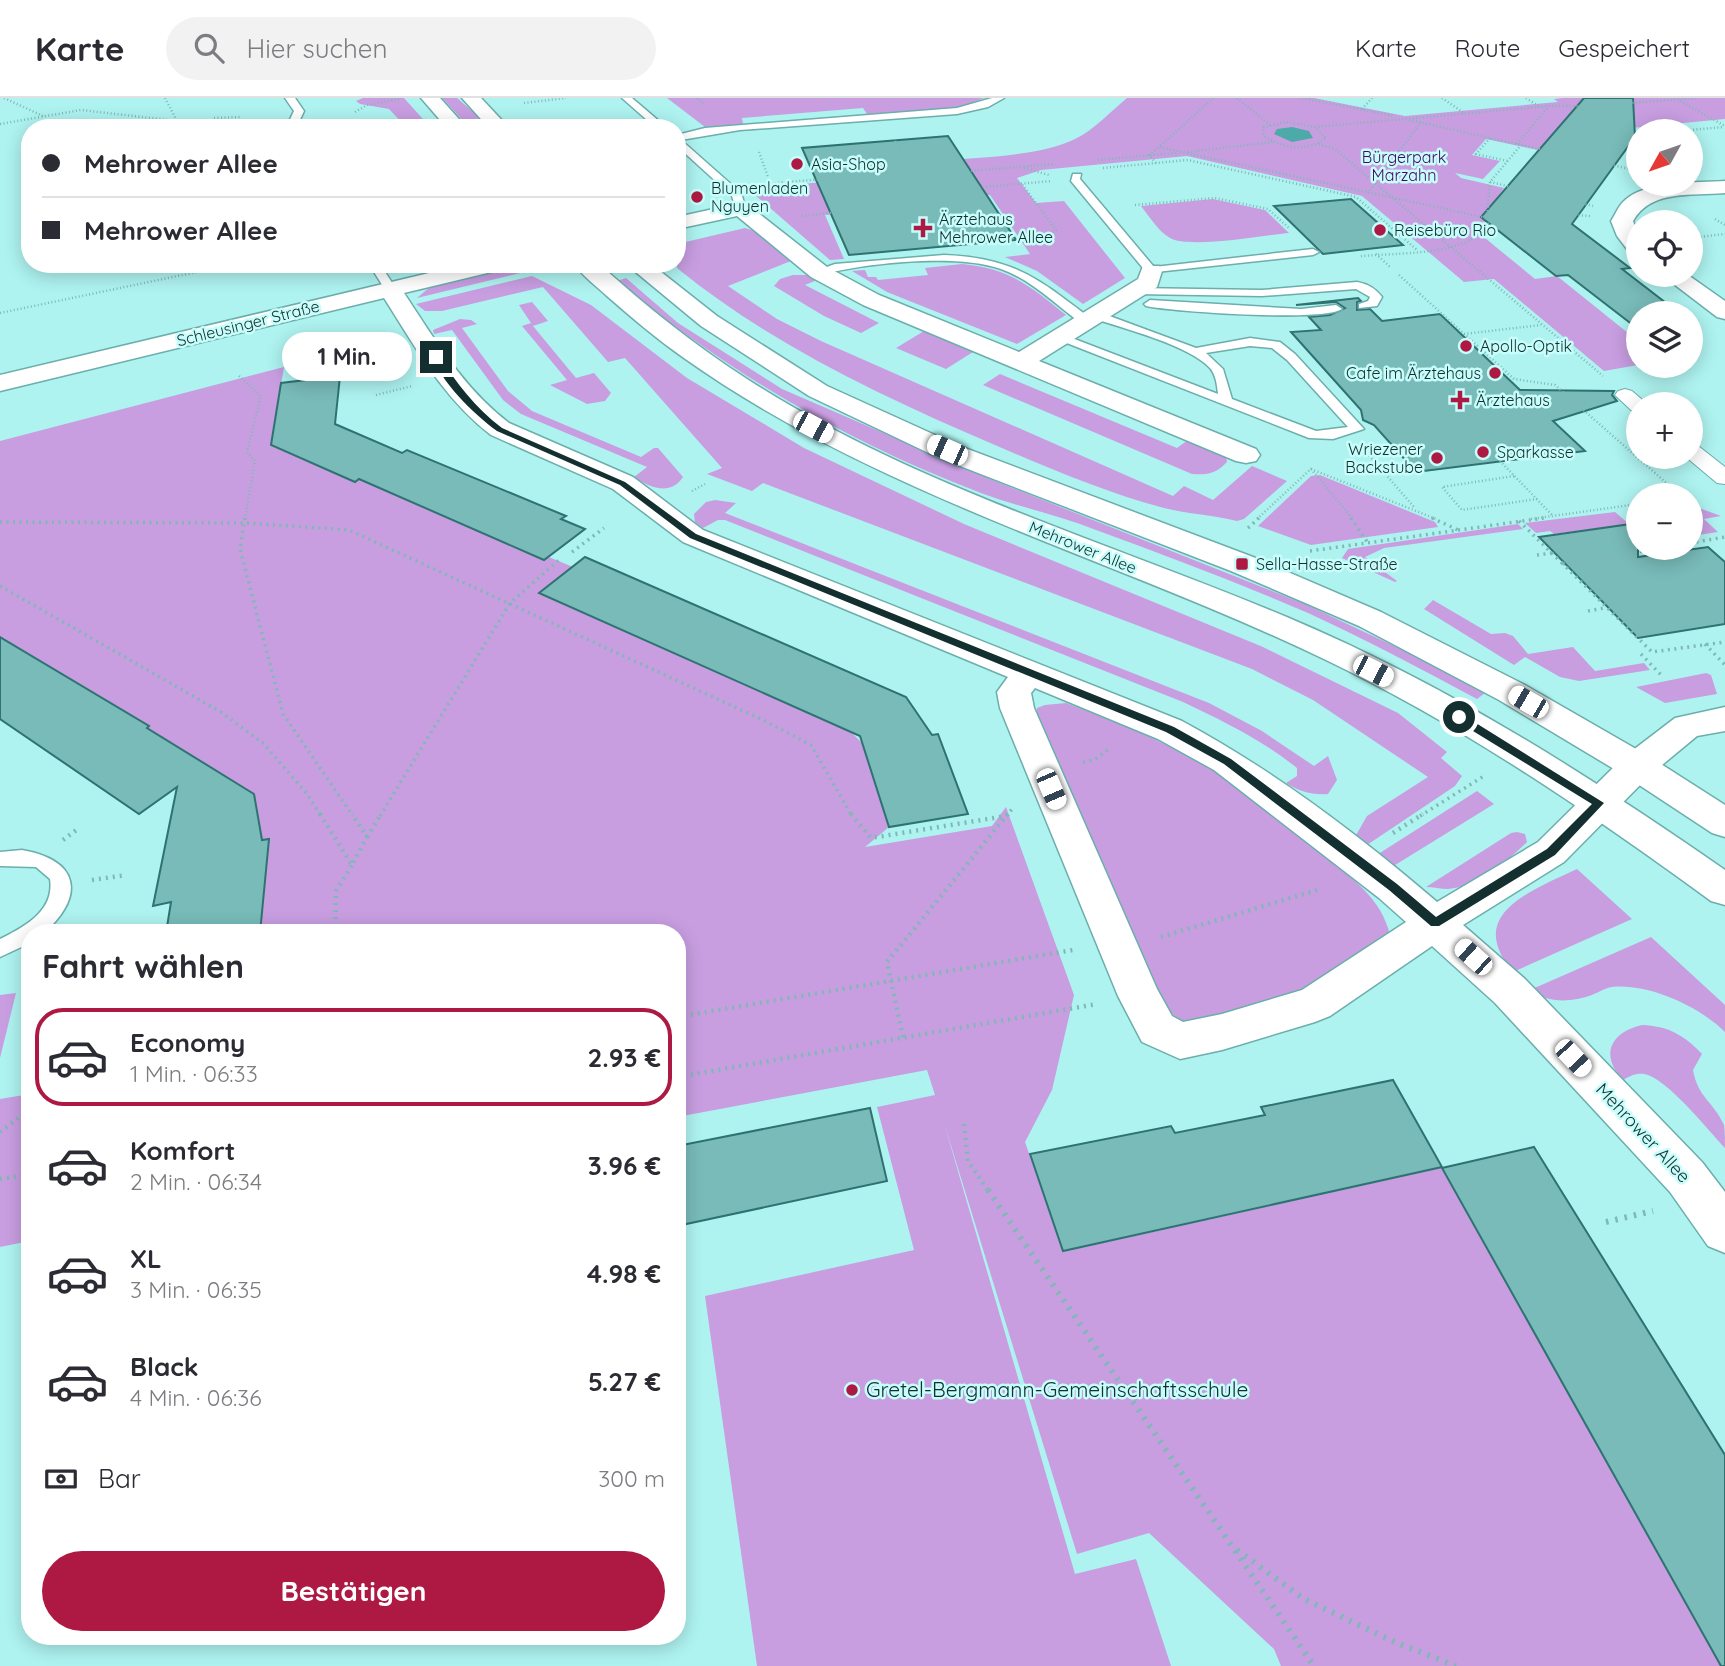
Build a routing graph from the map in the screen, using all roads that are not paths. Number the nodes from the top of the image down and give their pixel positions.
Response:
1 (289, 98) edge
2 (430, 98) edge
3 (471, 98) edge
4 (627, 98) edge
5 (999, 98) edge
6 (295, 119) edge
7 (450, 119) edge
8 (491, 119) edge
9 (652, 119) edge
10 (686, 137) edge
11 (686, 149) edge
12 (1077, 176) road end
13 (1725, 187) edge
14 (745, 209) junction
15 (1629, 210) edge
16 (1626, 215) edge
17 (686, 221) edge
18 (1626, 234) edge
19 (1313, 252) road end
20 (1151, 271) junction
21 (819, 272) junction
22 (410, 273) edge
23 (595, 273) edge
24 (648, 273) edge
25 (382, 276) edge
26 (1690, 287) edge
27 (1126, 297) junction
28 (1363, 306) dead end
29 (1336, 309) dead end
30 (1725, 312) edge
31 (1091, 318) junction
32 (1060, 338) junction
33 (1193, 352) junction
34 (1020, 362) junction
35 (0, 383) edge
36 (1226, 402) junction
37 (1245, 455) dead end
38 (1703, 460) edge
39 (1725, 478) edge
40 (1028, 673) junction
41 (1725, 719) edge
42 (1637, 766) junction
43 (1599, 803) junction
44 (1725, 823) edge
45 (0, 859) edge
46 (1725, 890) edge
47 (1435, 923) junction
48 (40, 924) edge
49 (21, 938) edge
50 (0, 949) edge
51 (1725, 1230) edge

1 - 6 lane
2 - 7 street
3 - 8 street
4 - 9 lane
5 - 10 lane
11 - 14 lane
12 - 20 lane
13 - 15 street
14 - 17 street
14 - 21 street
16 - 18 street
19 - 20 lane
20 - 27 street
21 - 31 lane
21 - 34 street
22 - 25 street, Schleusinger Straße
23 - 43 street, Mehrower Allee
24 - 42 street
25 - 35 street, Schleusinger Straße
25 - 40 street, Mehrower Allee
26 - 30 street
27 - 28 lane
27 - 29 lane
27 - 31 street
31 - 32 street
31 - 33 lane
32 - 34 street
32 - 36 lane
33 - 36 lane
33 - 36 lane
34 - 37 street
38 - 39 street
40 - 47 street, Mehrower Allee
40 - 47 street
41 - 42 street
42 - 43 street
42 - 44 street
43 - 46 street, Mehrower Allee
43 - 47 street
45 - 48 lane
47 - 51 street, Mehrower Allee
49 - 50 lane

